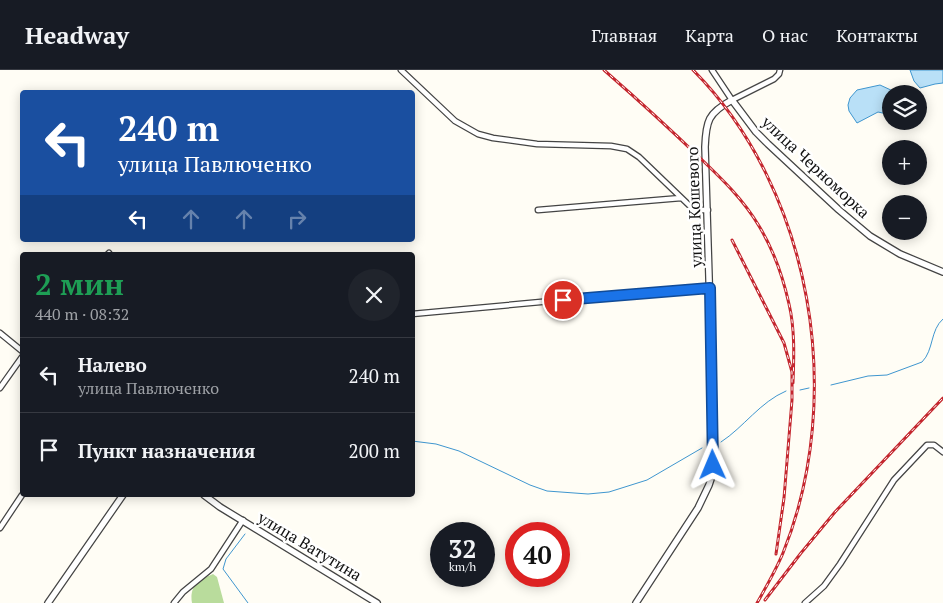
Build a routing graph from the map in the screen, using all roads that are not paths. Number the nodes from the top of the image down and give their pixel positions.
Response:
1 (400, 70) edge
2 (712, 70) edge
3 (780, 70) edge
4 (732, 100) junction
5 (681, 198) junction
6 (538, 210) dead end
7 (708, 210) junction
8 (943, 272) edge
9 (710, 288) junction
10 (415, 314) edge
11 (0, 333) edge
12 (20, 349) edge
13 (20, 361) edge
14 (0, 388) edge
15 (943, 452) edge
16 (20, 497) edge
17 (122, 497) edge
18 (207, 497) edge
19 (243, 520) junction
20 (0, 528) edge
21 (48, 603) edge
22 (174, 603) edge
23 (377, 603) edge
24 (636, 603) edge
25 (805, 603) edge

1 - 5 street
2 - 4 street, улица Черноморка
3 - 4 street
4 - 7 street, улица Кошевого
4 - 8 street, улица Черноморка
5 - 6 street
5 - 7 street
7 - 9 street, улица Кошевого
9 - 10 street
9 - 24 street, улица Кошевого
11 - 12 street
13 - 14 street
15 - 25 street
16 - 20 street
17 - 21 street
18 - 19 street, улица Ватутина
19 - 22 street
19 - 23 street, улица Ватутина

